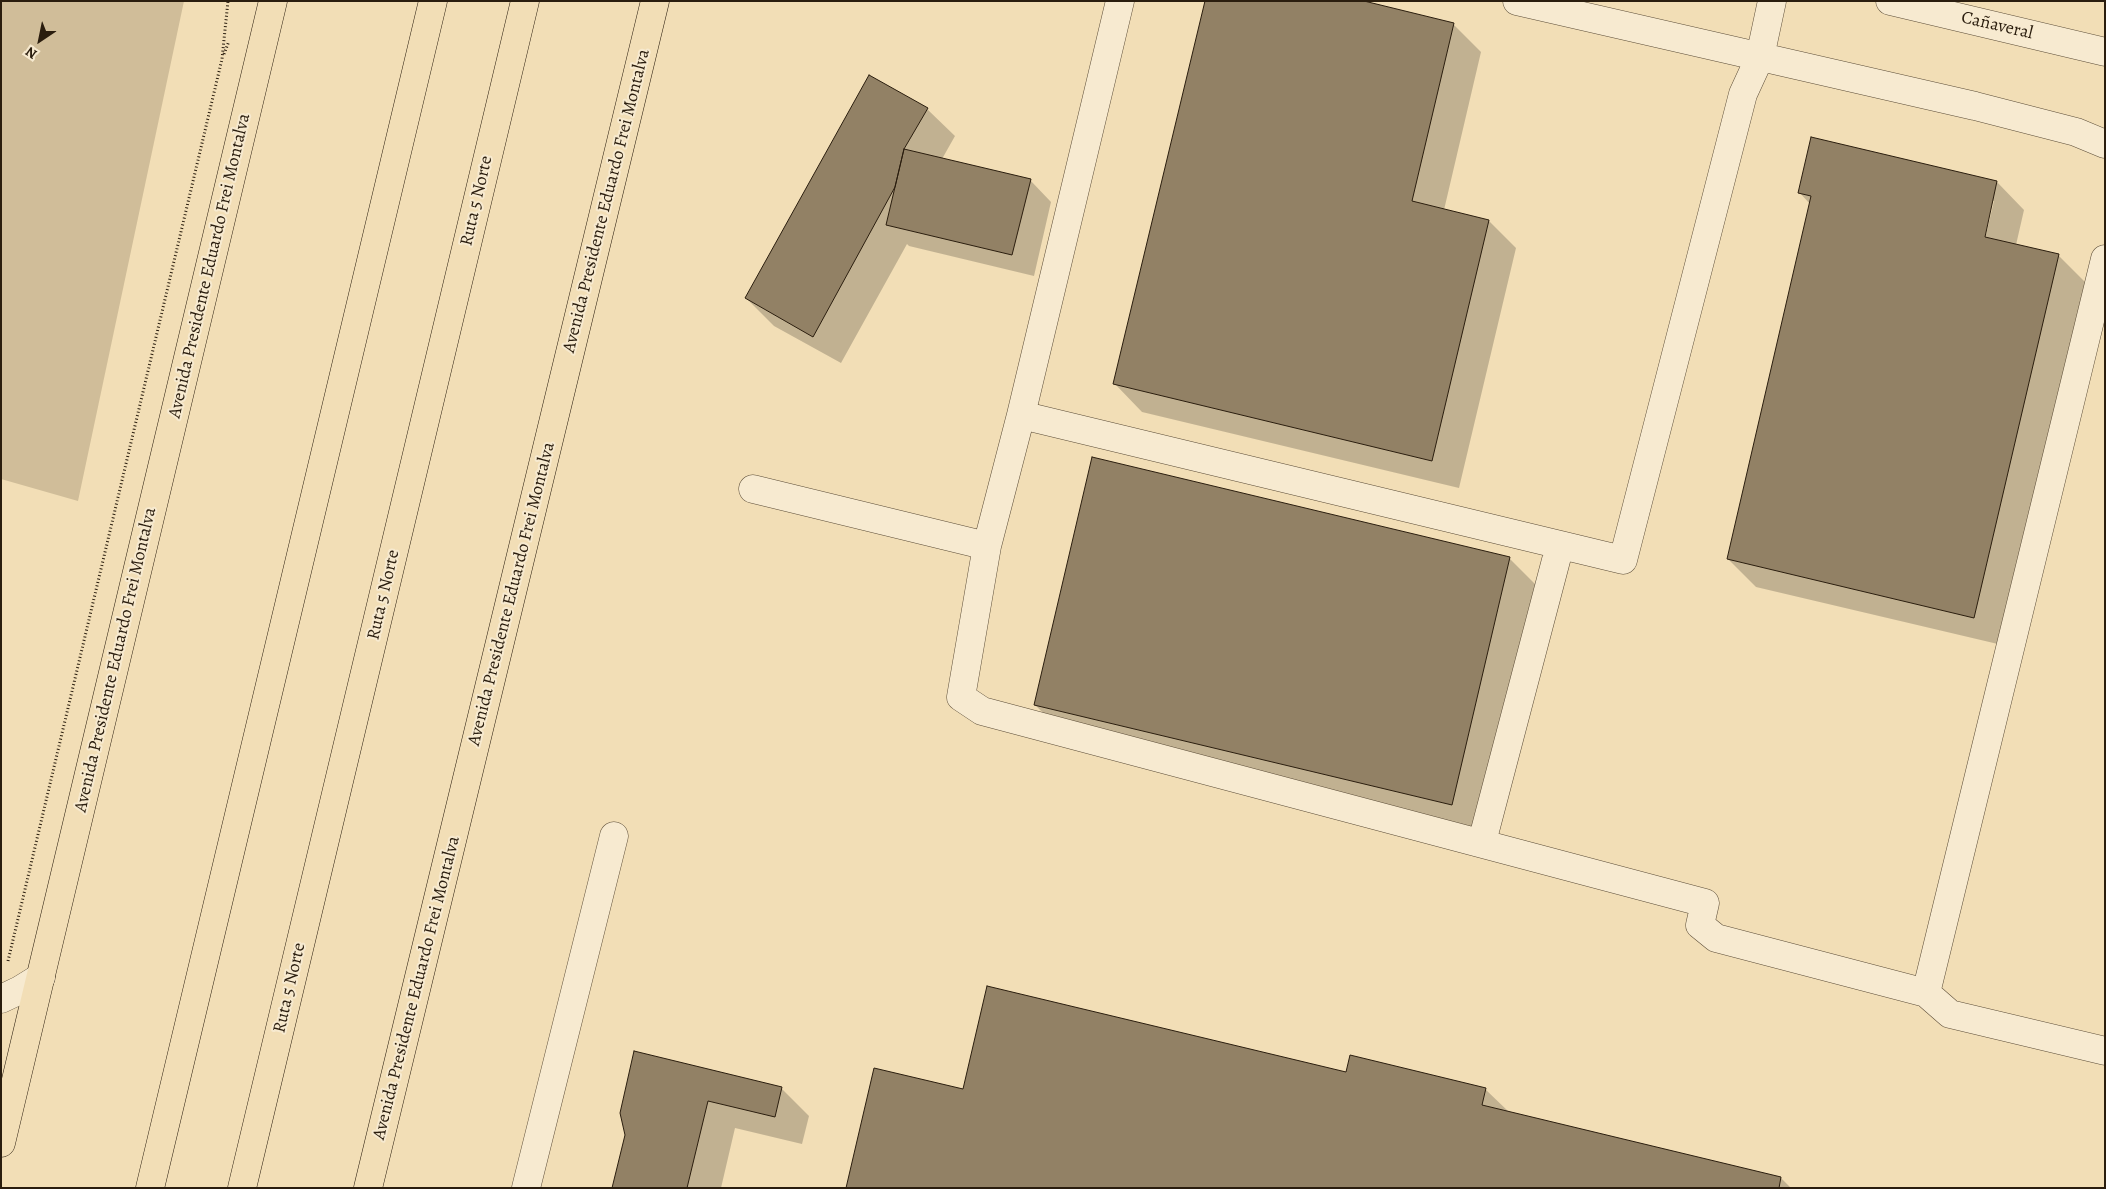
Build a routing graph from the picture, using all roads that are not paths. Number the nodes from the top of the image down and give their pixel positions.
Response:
1 (273, 1) edge
2 (433, 1) edge
3 (525, 1) edge
4 (655, 1) edge
5 (1120, 1) edge
6 (1517, 1) edge
7 (1772, 1) edge
8 (1890, 1) edge
9 (2105, 52) edge
10 (1760, 57) junction
11 (2105, 144) edge
12 (2105, 259) edge
13 (1021, 415) junction
14 (753, 489) dead end
15 (1560, 545) junction
16 (987, 546) junction
17 (614, 836) dead end
18 (1482, 842) junction
19 (41, 977) junction
20 (1926, 993) junction
21 (1, 999) edge
22 (2105, 1051) edge
23 (1, 1143) edge
24 (150, 1188) edge
25 (242, 1188) edge
26 (368, 1188) edge
27 (526, 1188) edge

1 - 19 main road, Avenida Presidente Eduardo Frei Montalva
2 - 24 main road
3 - 25 main road, Ruta 5 Norte
4 - 26 main road, Avenida Presidente Eduardo Frei Montalva
5 - 13 street
6 - 10 street
7 - 10 street
8 - 9 street, Cañaveral
10 - 11 street
10 - 15 street
12 - 20 street
13 - 15 street
13 - 16 street
14 - 16 street
15 - 18 street
16 - 18 street
17 - 27 street
18 - 20 street
19 - 21 street
19 - 23 main road, Avenida Presidente Eduardo Frei Montalva
20 - 22 street

